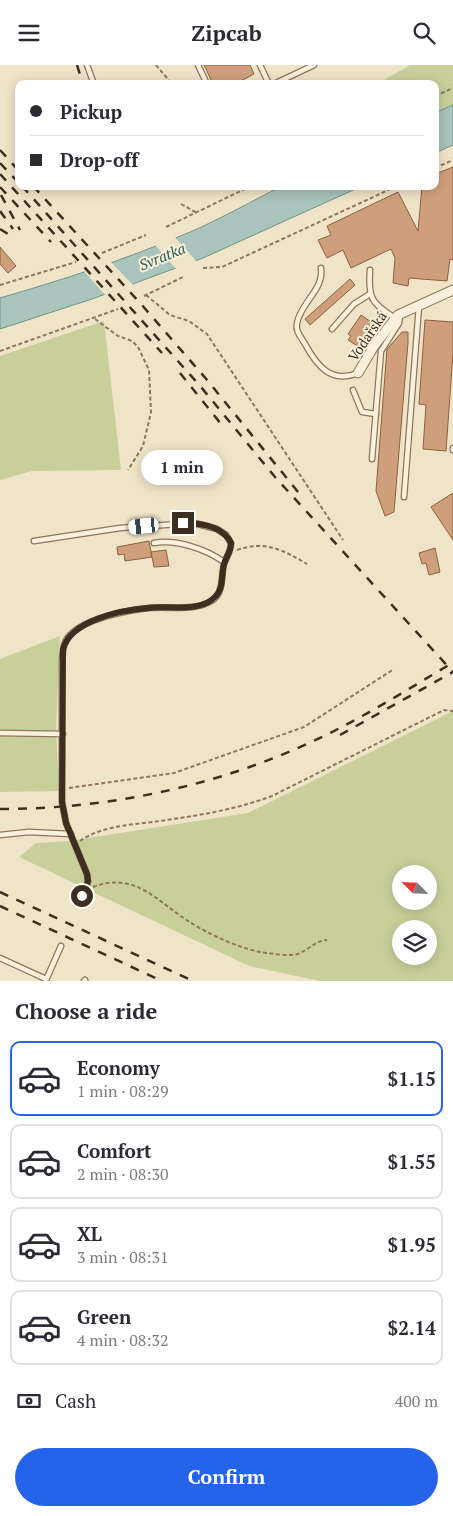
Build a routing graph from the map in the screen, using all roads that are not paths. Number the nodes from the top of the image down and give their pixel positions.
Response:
1 (87, 65) edge
2 (198, 65) edge
3 (260, 65) edge
4 (314, 65) edge
5 (93, 80) edge
6 (205, 80) edge
7 (267, 80) edge
8 (282, 80) edge
9 (321, 268) dead end
10 (370, 270) dead end
11 (453, 290) edge
12 (370, 294) junction
13 (419, 304) junction
14 (398, 316) junction
15 (332, 329) dead end
16 (358, 373) joint
17 (353, 390) dead end
18 (376, 413) junction
19 (372, 459) dead end
20 (404, 497) dead end
21 (34, 541) dead end
22 (154, 543) dead end
23 (224, 562) junction
24 (0, 733) edge
25 (63, 734) junction
26 (71, 834) junction
27 (0, 835) edge
28 (82, 896) dead end
29 (62, 946) dead end
30 (0, 957) edge
31 (46, 980) edge

1 - 5 lane
2 - 6 lane
3 - 7 lane
4 - 8 lane
9 - 16 lane
10 - 12 lane
11 - 13 street, Vodařská
12 - 14 lane
12 - 15 lane
13 - 14 street, Vodařská
13 - 20 lane
14 - 16 street, Vodařská
14 - 18 lane
17 - 18 lane
18 - 19 lane
21 - 23 lane
22 - 23 lane
23 - 25 lane
24 - 25 lane
25 - 26 lane
26 - 27 lane
26 - 28 lane
29 - 31 lane
30 - 31 lane

